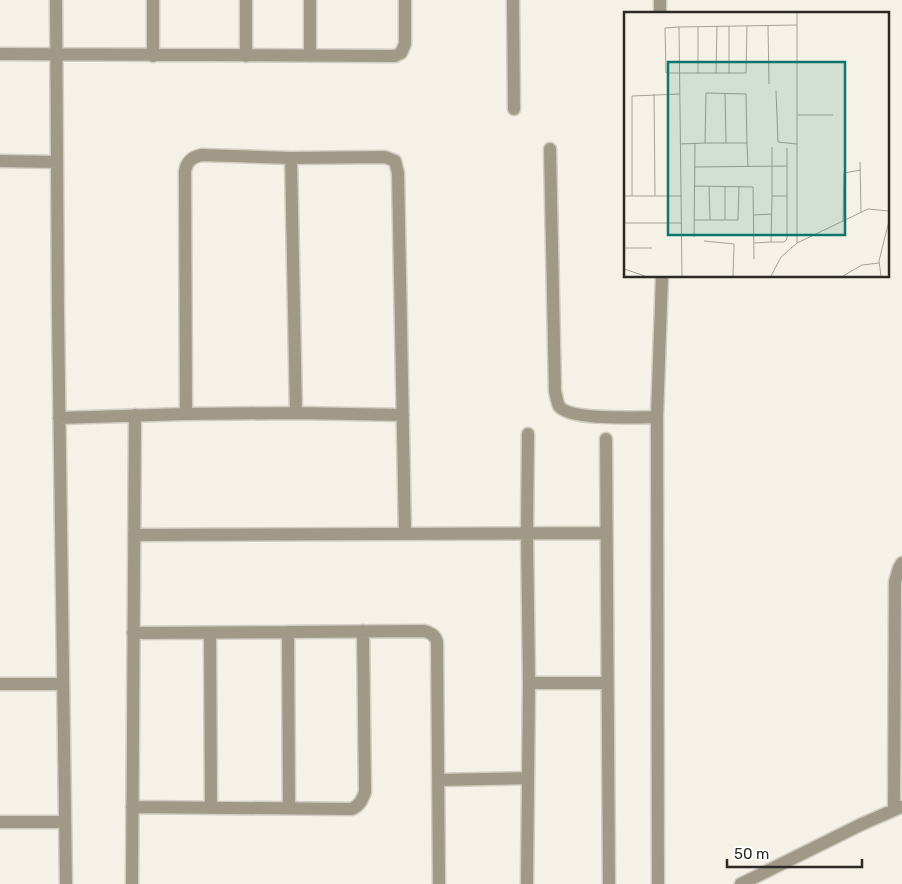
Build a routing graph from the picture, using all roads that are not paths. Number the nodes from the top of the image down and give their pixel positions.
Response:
1 (56, 0) edge
2 (153, 0) edge
3 (246, 0) edge
4 (310, 0) edge
5 (405, 0) edge
6 (513, 0) edge
7 (0, 54) edge
8 (56, 56) junction
9 (154, 56) junction
10 (246, 56) junction
11 (310, 56) junction
12 (514, 109) dead end
13 (550, 149) dead end
14 (291, 158) junction
15 (0, 161) edge
16 (57, 162) junction
17 (662, 278) edge
18 (296, 413) junction
19 (186, 414) junction
20 (403, 415) junction
21 (135, 416) junction
22 (657, 417) junction
23 (59, 418) junction
24 (528, 434) dead end
25 (606, 440) dead end
26 (527, 533) junction
27 (606, 533) junction
28 (405, 534) junction
29 (134, 535) junction
30 (902, 563) edge
31 (363, 631) junction
32 (288, 632) junction
33 (133, 633) junction
34 (210, 633) junction
35 (529, 683) junction
36 (607, 683) junction
37 (0, 684) edge
38 (63, 684) junction
39 (528, 778) junction
40 (438, 780) junction
41 (132, 807) junction
42 (211, 807) junction
43 (289, 808) junction
44 (898, 808) edge
45 (0, 822) edge
46 (65, 822) junction
47 (66, 884) edge
48 (132, 884) edge
49 (439, 884) edge
50 (527, 884) edge
51 (609, 884) edge
52 (658, 884) edge
53 (741, 884) edge

1 - 8 street
2 - 9 street
3 - 10 street
4 - 11 street
5 - 11 street
6 - 12 street
7 - 8 street
8 - 9 street
8 - 16 street
9 - 10 street
10 - 11 street
13 - 22 street
14 - 18 street
14 - 19 street
14 - 20 street
15 - 16 street
16 - 23 street
17 - 22 street
18 - 19 street
18 - 20 street
19 - 21 street
20 - 28 street
21 - 23 street
21 - 29 street
22 - 52 street
23 - 38 street
24 - 26 street
25 - 27 street
26 - 27 street
26 - 28 street
26 - 35 street
27 - 36 street
28 - 29 street
29 - 33 street
30 - 44 street
31 - 32 street
31 - 40 street
31 - 43 street
32 - 34 street
32 - 43 street
33 - 34 street
33 - 41 street
34 - 42 street
35 - 36 street
35 - 39 street
36 - 51 street
37 - 38 street
38 - 46 street
39 - 40 street
39 - 50 street
40 - 49 street
41 - 42 street
41 - 48 street
42 - 43 street
44 - 53 street
45 - 46 street
46 - 47 street

